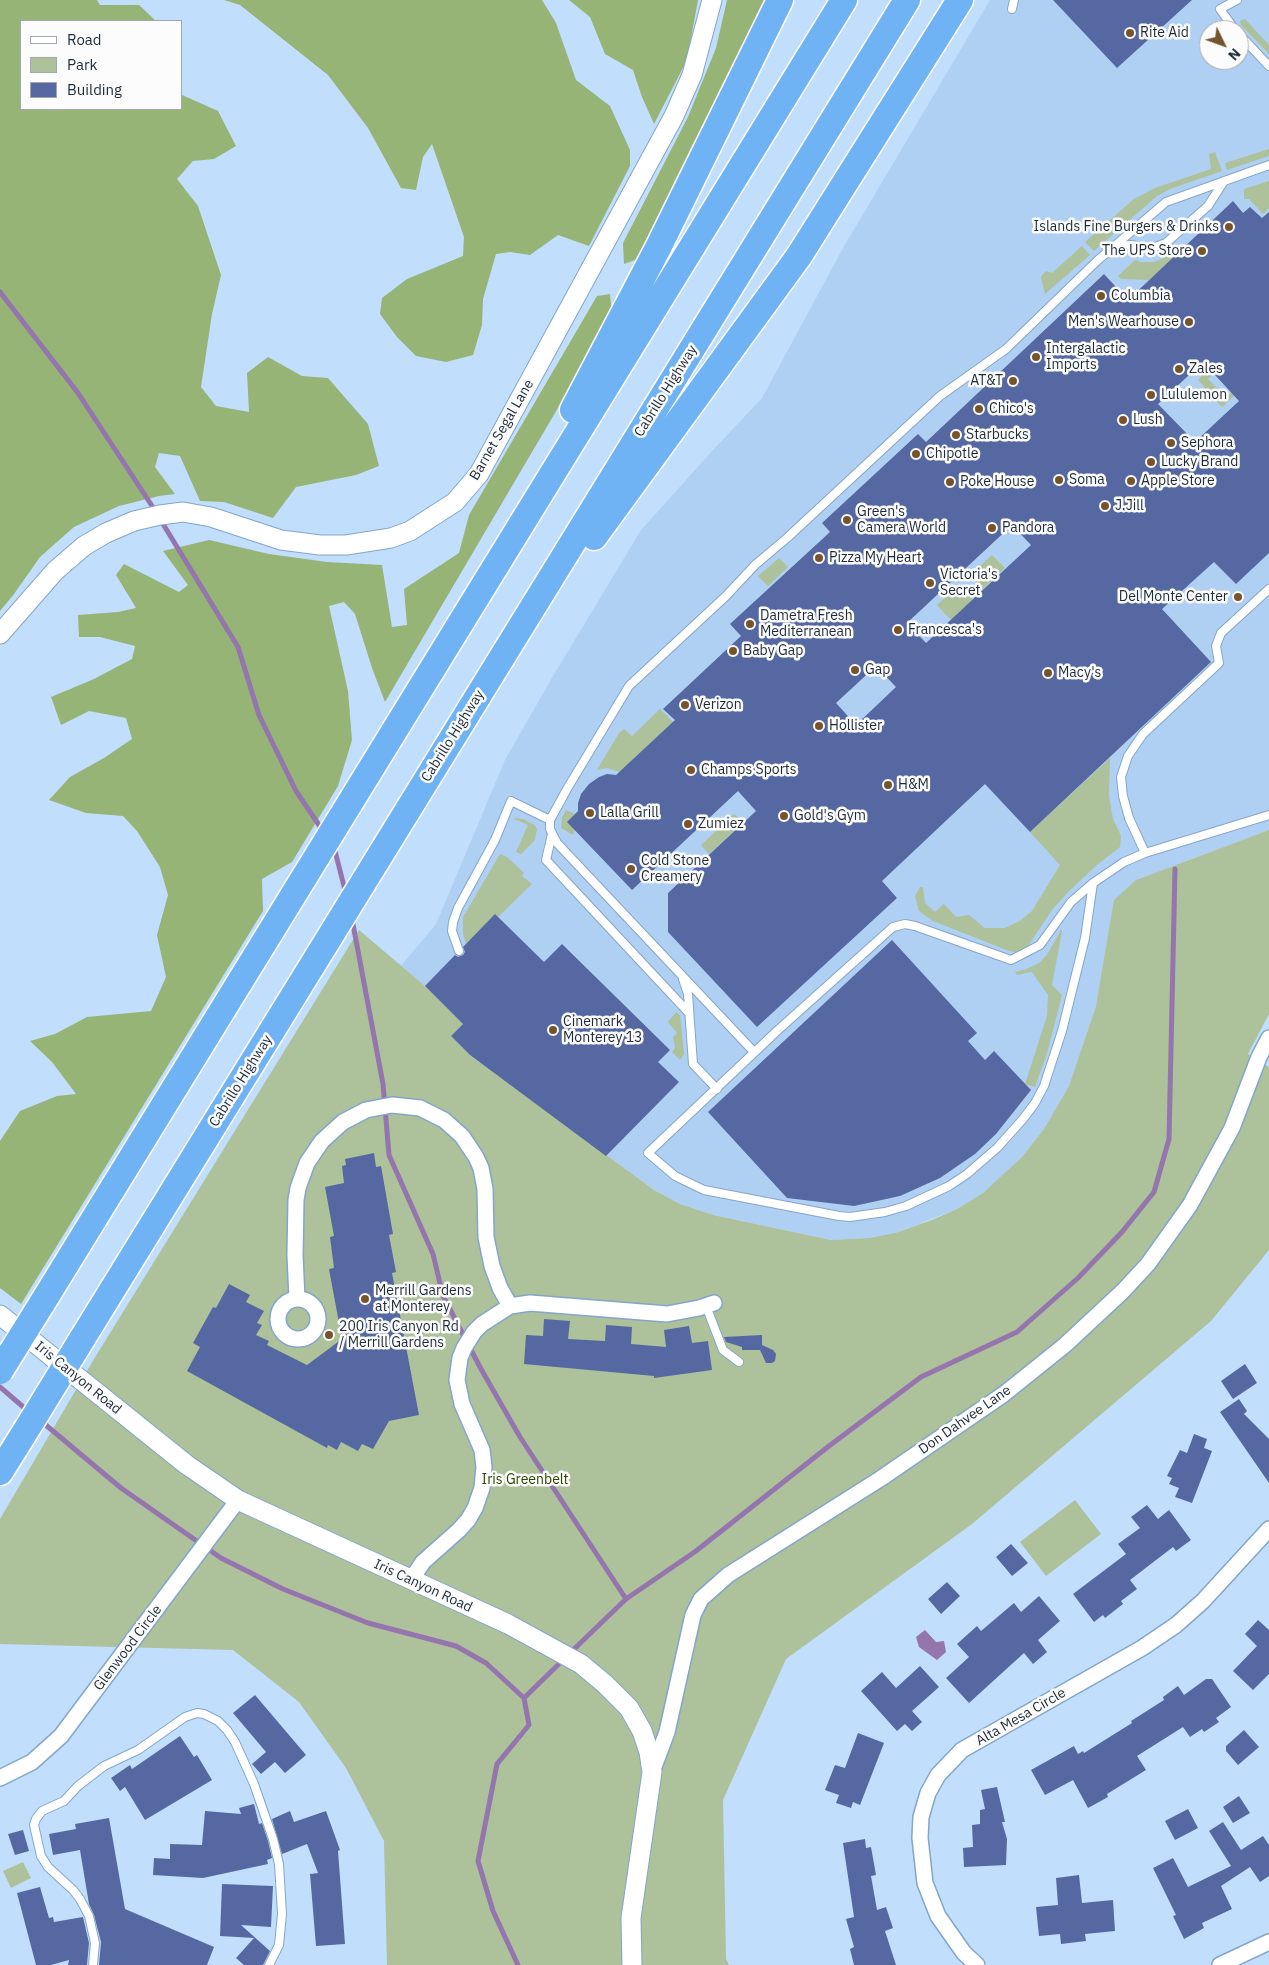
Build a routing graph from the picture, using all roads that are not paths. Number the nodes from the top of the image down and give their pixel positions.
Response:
1 (712, 0) edge
2 (780, 0) edge
3 (844, 0) edge
4 (907, 0) edge
5 (960, 0) edge
6 (1014, 0) edge
7 (1238, 0) edge
8 (1012, 9) dead end
9 (1228, 20) edge
10 (1249, 45) edge
11 (1269, 66) edge
12 (1269, 165) edge
13 (1224, 181) junction
14 (1114, 246) junction
15 (544, 588) junction
16 (1269, 589) edge
17 (0, 634) edge
18 (453, 636) junction
19 (1269, 815) edge
20 (550, 820) junction
21 (552, 834) junction
22 (1144, 853) junction
23 (1093, 883) junction
24 (459, 951) dead end
25 (683, 977) junction
26 (689, 1013) junction
27 (1269, 1038) edge
28 (754, 1052) junction
29 (716, 1089) junction
30 (297, 1299) dead end
31 (710, 1304) joint
32 (510, 1306) junction
33 (0, 1315) edge
34 (739, 1362) dead end
35 (0, 1370) edge
36 (0, 1472) edge
37 (238, 1500) junction
38 (1269, 1529) edge
39 (411, 1580) junction
40 (652, 1772) junction
41 (0, 1778) edge
42 (1269, 1942) edge
43 (93, 1965) edge
44 (268, 1965) edge
45 (632, 1965) edge
46 (978, 1965) edge
47 (1220, 1965) edge

1 - 17 street, Barnet Segal Lane
2 - 18 highway
3 - 18 highway
4 - 15 highway, Cabrillo Highway
5 - 15 highway
6 - 8 lane
7 - 9 lane
10 - 11 lane
12 - 13 lane
13 - 14 lane
13 - 14 lane
14 - 20 lane
15 - 36 highway, Cabrillo Highway, bridge
16 - 22 lane
18 - 35 highway, bridge
19 - 22 lane
20 - 21 lane
20 - 24 lane
21 - 25 lane
21 - 26 lane
22 - 23 lane
23 - 28 lane
23 - 29 lane
25 - 26 lane
25 - 28 lane
26 - 29 lane
27 - 40 street, Don Dahvee Lane
28 - 29 lane
30 - 32 street
31 - 32 street
31 - 34 lane
32 - 39 street
33 - 37 street, Iris Canyon Road
37 - 39 street, Iris Canyon Road
37 - 41 street, Glenwood Circle
38 - 46 street, Alta Mesa Circle
39 - 40 street, Iris Canyon Road
40 - 45 street, Iris Canyon Road
42 - 47 street
43 - 44 lane

